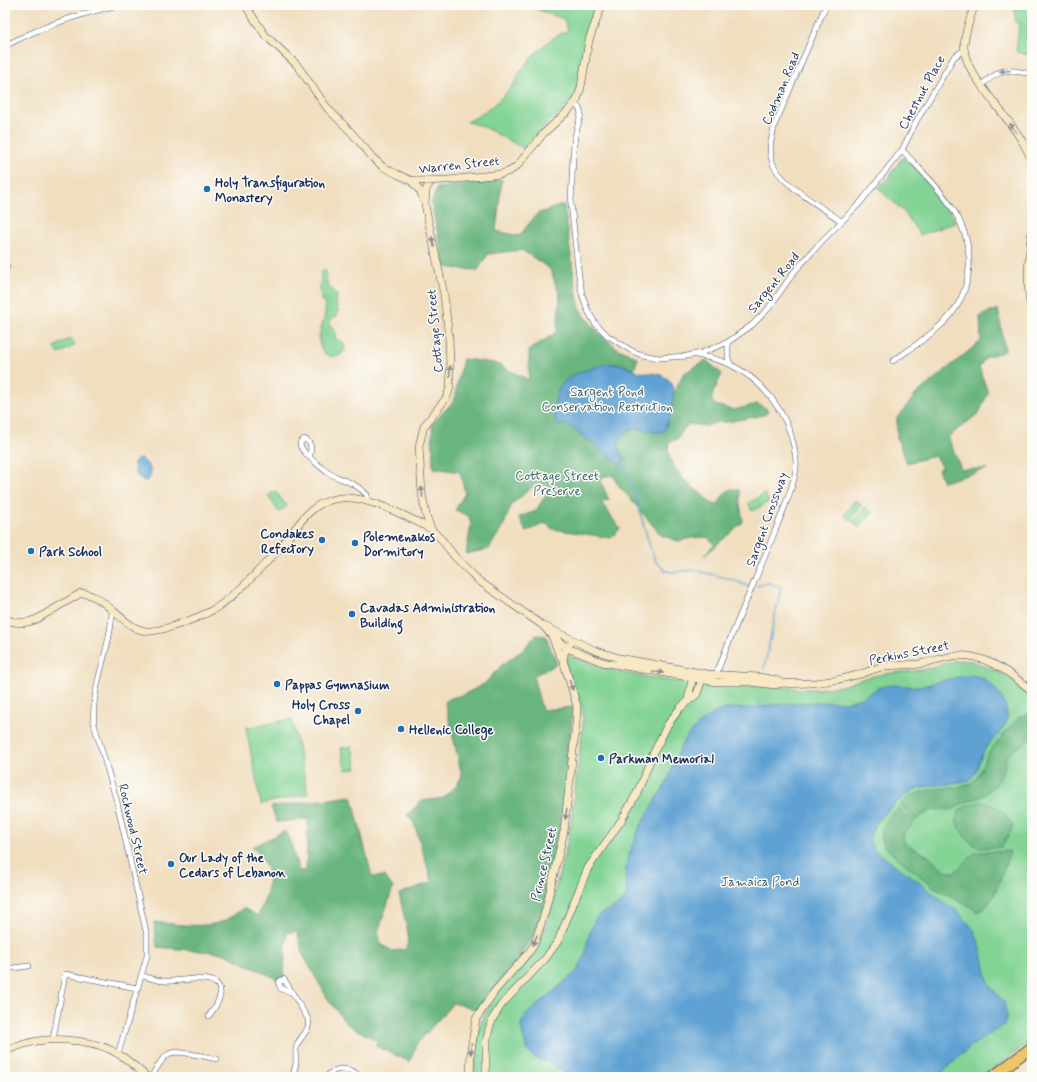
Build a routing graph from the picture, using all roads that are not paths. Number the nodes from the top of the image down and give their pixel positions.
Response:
1 (118, 5) edge
2 (245, 5) edge
3 (602, 5) edge
4 (826, 5) edge
5 (974, 5) edge
6 (5, 46) edge
7 (964, 50) junction
8 (1032, 74) edge
9 (981, 85) junction
10 (574, 104) junction
11 (902, 150) junction
12 (1032, 162) edge
13 (410, 180) junction
14 (431, 181) junction
15 (425, 205) junction
16 (841, 221) junction
17 (1032, 228) edge
18 (1032, 313) edge
19 (728, 342) junction
20 (696, 355) junction
21 (893, 361) dead end
22 (730, 364) junction
23 (309, 457) dead end
24 (367, 501) junction
25 (431, 529) junction
26 (510, 602) joint
27 (112, 609) junction
28 (5, 618) edge
29 (542, 625) junction
30 (552, 636) junction
31 (573, 640) junction
32 (567, 648) junction
33 (563, 659) junction
34 (693, 675) junction
35 (716, 675) junction
36 (703, 677) junction
37 (1021, 682) junction
38 (782, 683) junction
39 (1032, 684) edge
40 (1032, 691) edge
41 (688, 700) junction
42 (29, 966) dead end
43 (5, 969) edge
44 (141, 975) junction
45 (137, 988) junction
46 (291, 992) dead end
47 (209, 1016) dead end
48 (53, 1039) junction
49 (1032, 1047) edge
50 (5, 1051) edge
51 (118, 1054) junction
52 (217, 1059) dead end
53 (147, 1077) edge
54 (151, 1077) edge
55 (292, 1077) edge
56 (326, 1077) edge
57 (361, 1077) edge
58 (470, 1077) edge
59 (486, 1077) edge
60 (992, 1077) edge

1 - 6 street
2 - 13 main road, Warren Street
3 - 10 main road, Warren Street
4 - 16 street, Codman Road
5 - 7 main road
7 - 9 main road
7 - 11 street, Chestnut Place
8 -> 9 street
12 -> 9 main road
10 - 14 main road, Warren Street
10 - 20 street, Sargent Road
11 - 16 street, Sargent Road
11 - 21 street
13 - 14 main road, Warren Street
13 - 15 main road, Cottage Street
14 - 15 main road, Cottage Street
25 -> 15 main road, Cottage Street
16 - 19 street, Sargent Road
17 - 18 main road
19 - 20 street, Sargent Road
19 - 22 street
20 - 22 street, Sargent Crossway
22 - 35 street, Sargent Crossway
23 - 24 street
24 - 25 main road
24 - 27 main road
25 - 26 main road, Cottage Street
26 - 29 main road, Perkins Street
27 - 28 main road
27 - 44 street, Rockwood Street
29 - 30 main road, Perkins Street
29 - 31 main road, Perkins Street
30 - 32 main road, Perkins Street
30 - 33 main road, Prince Street
31 - 32 main road
31 - 34 main road, Perkins Street
32 - 33 main road
32 -> 34 main road, Perkins Street
33 -> 58 main road, Prince Street
34 - 36 main road, Perkins Street
34 - 41 main road
35 - 36 main road, Perkins Street
35 - 38 main road, Perkins Street
36 - 38 main road, Perkins Street
36 - 41 main road
37 - 38 main road, Perkins Street
37 - 39 main road
37 - 40 main road, Perkins Street
41 - 59 main road
42 - 43 street
44 - 45 street, Rockwood Street
44 - 47 street
45 - 48 street
45 - 51 street, Rockwood Street
46 - 55 street
48 - 50 main road
48 - 51 main road
49 - 60 highway
51 - 53 main road
52 - 54 street
56 - 57 street

